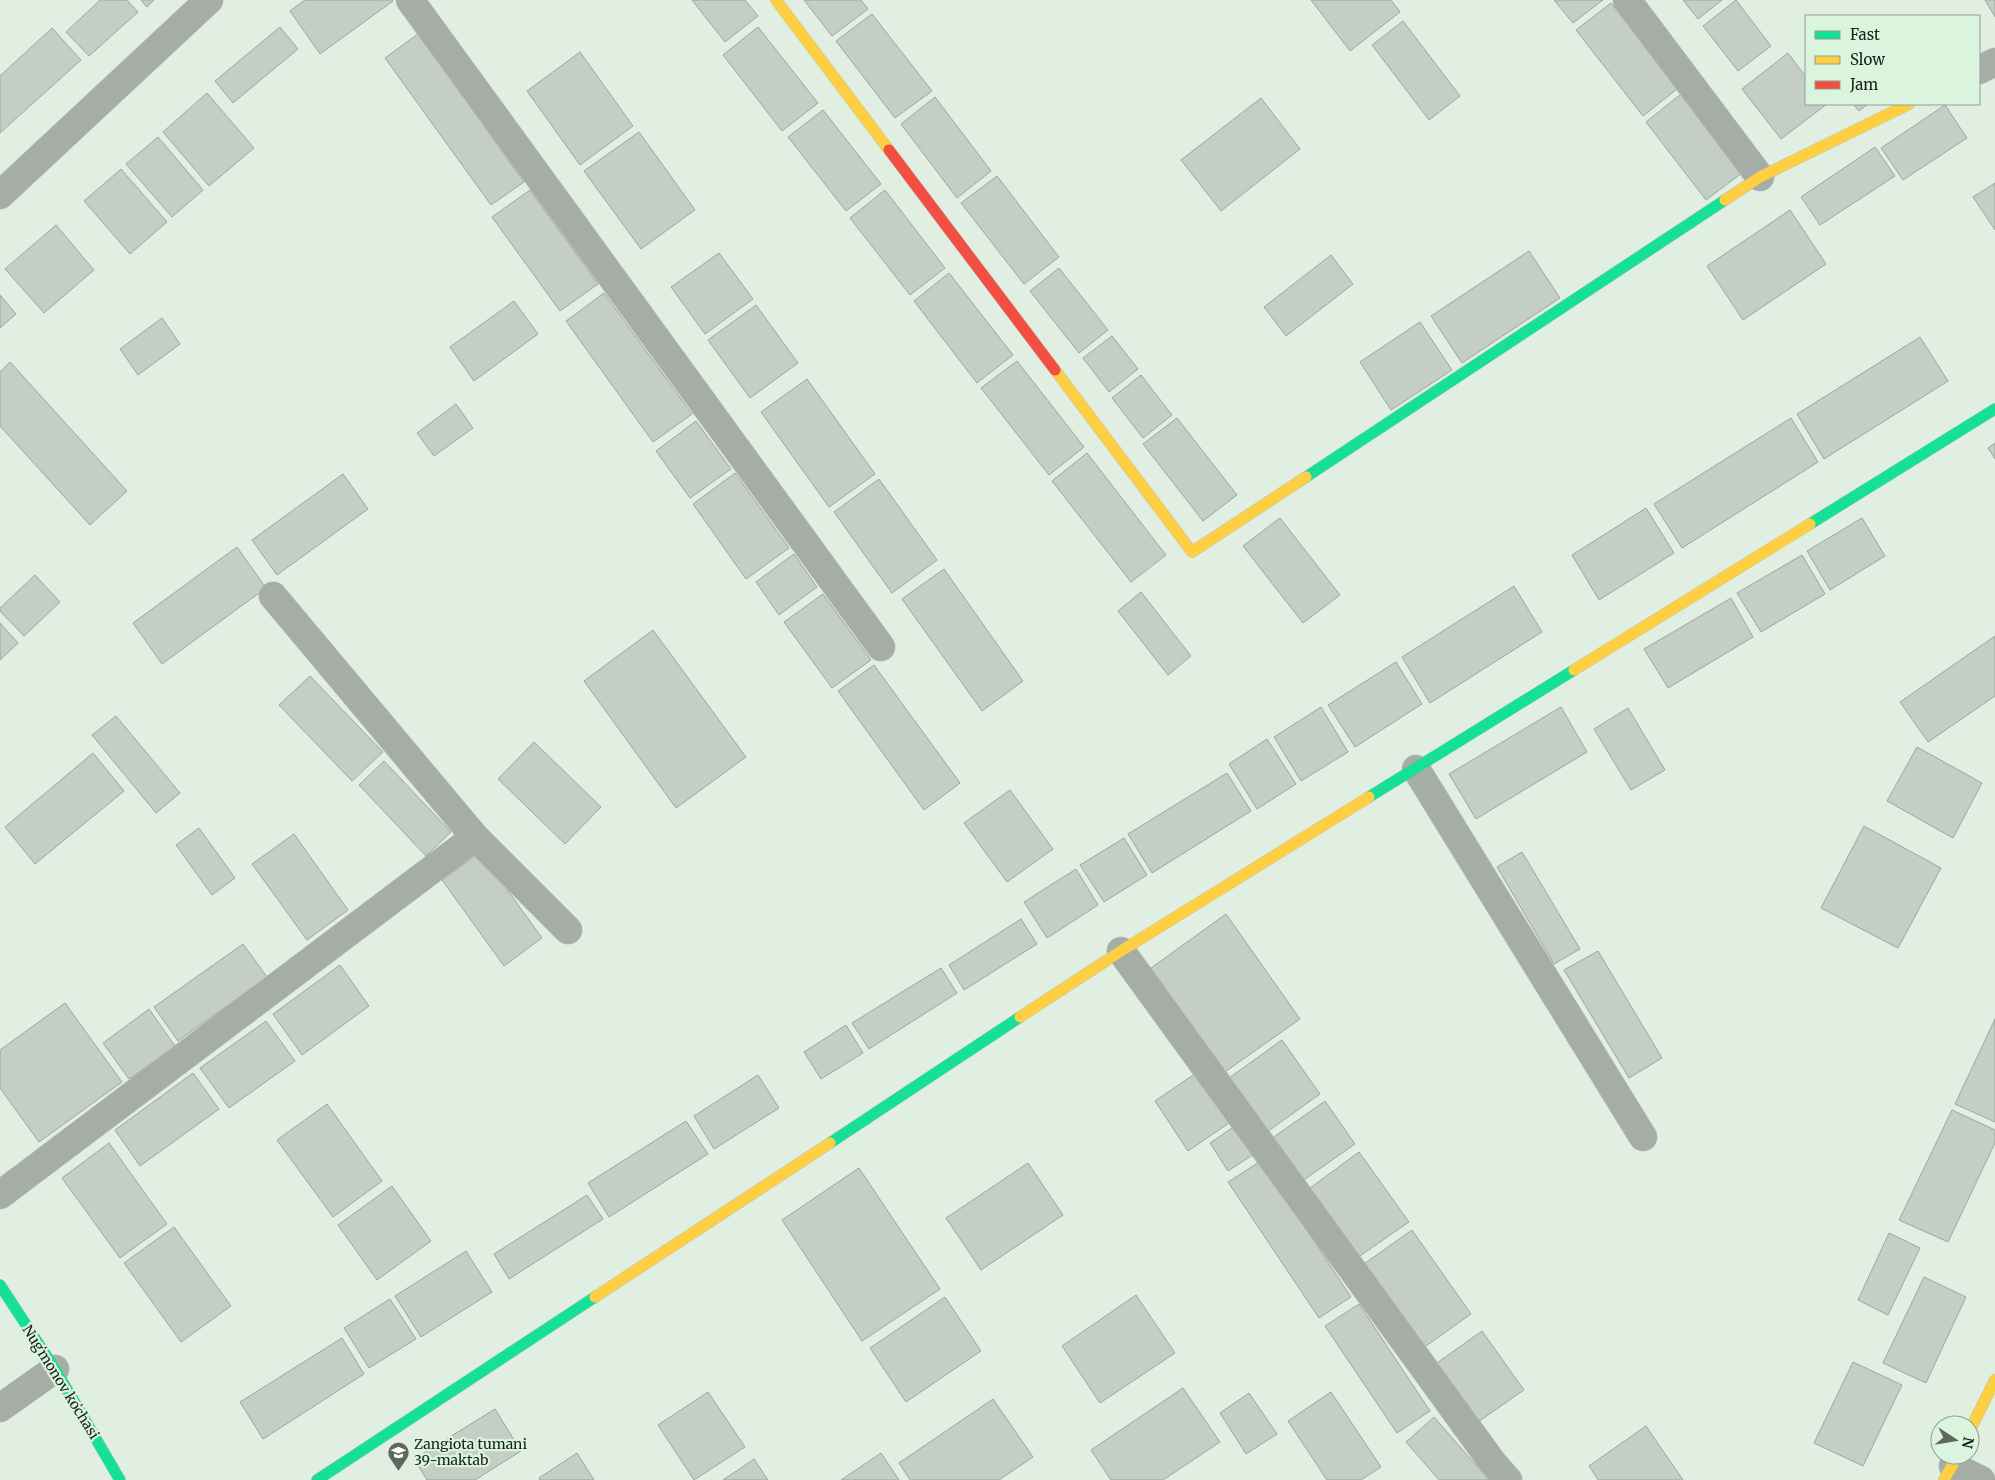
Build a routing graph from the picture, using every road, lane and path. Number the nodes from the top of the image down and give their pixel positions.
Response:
1 (209, 0) edge
2 (410, 0) edge
3 (776, 0) edge
4 (1627, 0) edge
5 (1995, 62) edge
6 (1980, 70) edge
7 (1907, 105) edge
8 (1760, 177) junction
9 (0, 195) edge
10 (1995, 409) edge
11 (273, 596) dead end
12 (881, 647) dead end
13 (1416, 769) junction
14 (475, 837) junction
15 (568, 930) dead end
16 (1121, 952) junction
17 (1643, 1136) dead end
18 (0, 1195) edge
19 (0, 1285) edge
20 (54, 1369) junction
21 (1995, 1380) edge
22 (0, 1408) edge
23 (1978, 1415) edge
24 (1952, 1467) edge
25 (120, 1480) edge
26 (317, 1480) edge
27 (1508, 1480) edge
28 (1981, 1480) edge

1 - 9 street
2 - 12 street
3 - 8 street
4 - 8 street
5 - 6 street
7 - 8 street
10 - 13 street
11 - 14 street
13 - 16 street
13 - 17 street
14 - 15 street
14 - 18 street
16 - 26 street
16 - 27 street
19 - 20 street, Nugʻmonov koʻchasi
20 - 22 street
20 - 25 street, Nugʻmonov koʻchasi
21 - 23 street
24 - 28 street

